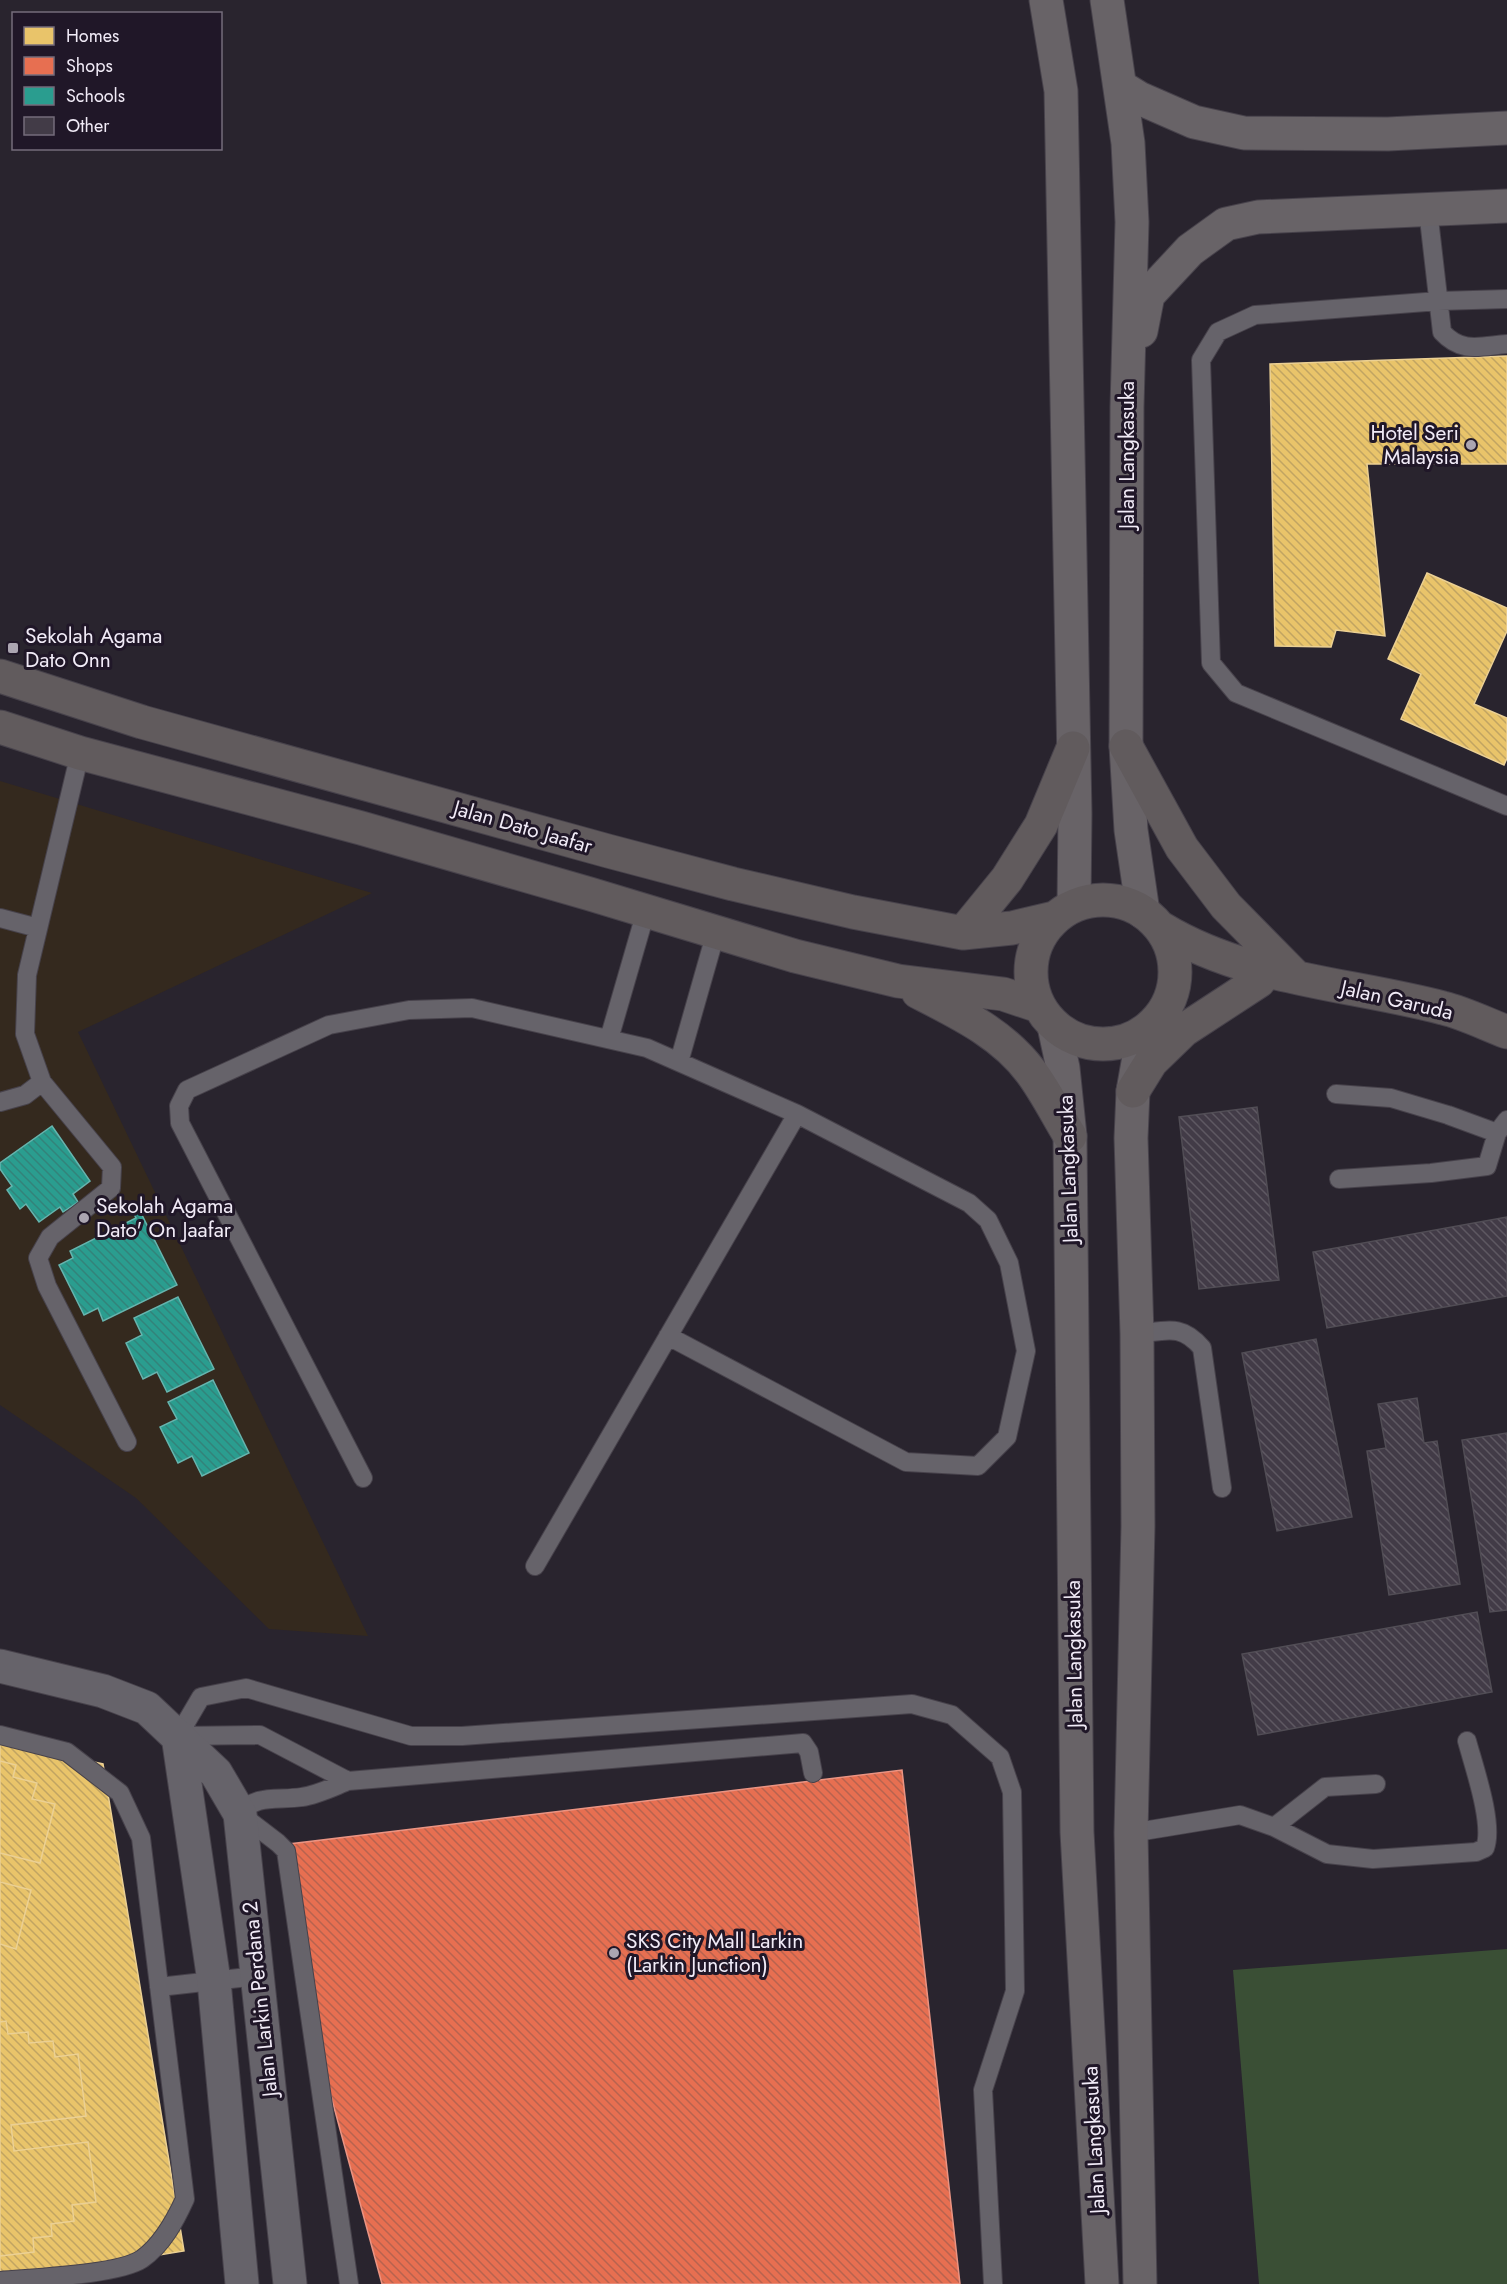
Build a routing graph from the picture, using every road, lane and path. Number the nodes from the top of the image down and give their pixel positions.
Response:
1 (1046, 0) edge
2 (1107, 0) edge
3 (1121, 87) junction
4 (1507, 128) edge
5 (1507, 206) edge
6 (1428, 210) junction
7 (1507, 298) edge
8 (1439, 301) junction
9 (1507, 344) edge
10 (1127, 406) junction
11 (0, 676) edge
12 (0, 727) edge
13 (1126, 746) junction
14 (1073, 748) junction
15 (80, 753) junction
16 (1507, 806) edge
17 (646, 911) junction
18 (1064, 912) junction
19 (0, 918) edge
20 (1152, 920) junction
21 (38, 928) junction
22 (716, 932) junction
23 (963, 933) junction
24 (1308, 980) junction
25 (898, 981) junction
26 (1259, 981) junction
27 (1046, 1016) junction
28 (1152, 1026) junction
29 (1507, 1032) edge
30 (609, 1039) junction
31 (679, 1062) junction
32 (42, 1082) junction
33 (1132, 1091) junction
34 (1336, 1094) dead end
35 (0, 1102) edge
36 (797, 1114) junction
37 (1502, 1126) edge
38 (1070, 1136) junction
39 (1339, 1179) dead end
40 (1137, 1334) junction
41 (668, 1336) junction
42 (127, 1442) dead end
43 (363, 1478) dead end
44 (1222, 1488) dead end
45 (535, 1566) dead end
46 (0, 1666) edge
47 (0, 1735) edge
48 (178, 1736) junction
49 (1467, 1741) dead end
50 (813, 1773) dead end
51 (348, 1781) junction
52 (1377, 1784) dead end
53 (240, 1814) junction
54 (1274, 1827) junction
55 (1131, 1833) junction
56 (257, 1976) junction
57 (214, 1981) junction
58 (159, 1987) junction
59 (0, 2282) edge
60 (242, 2284) edge
61 (290, 2284) edge
62 (349, 2284) edge
63 (993, 2284) edge
64 (1102, 2284) edge
65 (1140, 2284) edge

1 - 14 main road
2 - 3 main road, Jalan Langkasuka
3 - 4 main road
3 - 10 main road, Jalan Langkasuka
5 - 6 main road
6 - 8 lane
6 - 10 main road
7 - 8 lane
8 - 9 lane
8 - 16 lane
10 - 13 main road, Jalan Langkasuka
11 - 23 main road, Jalan Dato Jaafar
12 - 15 main road
13 - 20 main road, Jalan Langkasuka
13 - 24 main road
14 - 18 main road
14 - 23 main road
15 - 17 main road
15 - 21 lane
17 - 22 main road
17 - 30 lane
18 - 20 main road
18 - 23 main road, Jalan Dato Jaafar
18 - 27 main road
19 - 21 lane
20 - 24 main road, Jalan Garuda
20 - 28 main road
21 - 32 lane
22 - 25 main road
22 - 31 lane
24 - 26 main road, Jalan Garuda
24 - 29 main road, Jalan Garuda
25 - 27 main road
25 - 38 main road
26 - 28 main road, Jalan Garuda
26 - 33 main road
27 - 28 main road
27 - 38 main road, Jalan Langkasuka
28 - 33 main road, Jalan Langkasuka
30 - 31 lane
30 - 43 lane
31 - 36 lane
32 - 35 lane
32 - 42 lane
33 - 40 main road, Jalan Langkasuka
34 - 37 lane
36 - 41 lane
36 - 41 lane
37 - 39 lane
38 - 64 main road, Jalan Langkasuka
40 - 44 lane
40 - 55 main road, Jalan Langkasuka
41 - 45 lane
46 - 48 street, Jalan Larkin Perdana 2
47 - 58 lane
48 - 51 lane
48 - 53 street, Jalan Larkin Perdana 2
48 - 57 street
48 - 63 lane
49 - 54 lane
50 - 51 lane
51 - 53 lane
52 - 54 lane
53 - 56 street, Jalan Larkin Perdana 2
53 - 62 lane
54 - 55 lane
55 - 65 main road, Jalan Langkasuka
56 - 57 lane
56 - 61 street, Jalan Larkin Perdana 2
57 - 58 lane
57 - 60 street
58 - 59 lane

